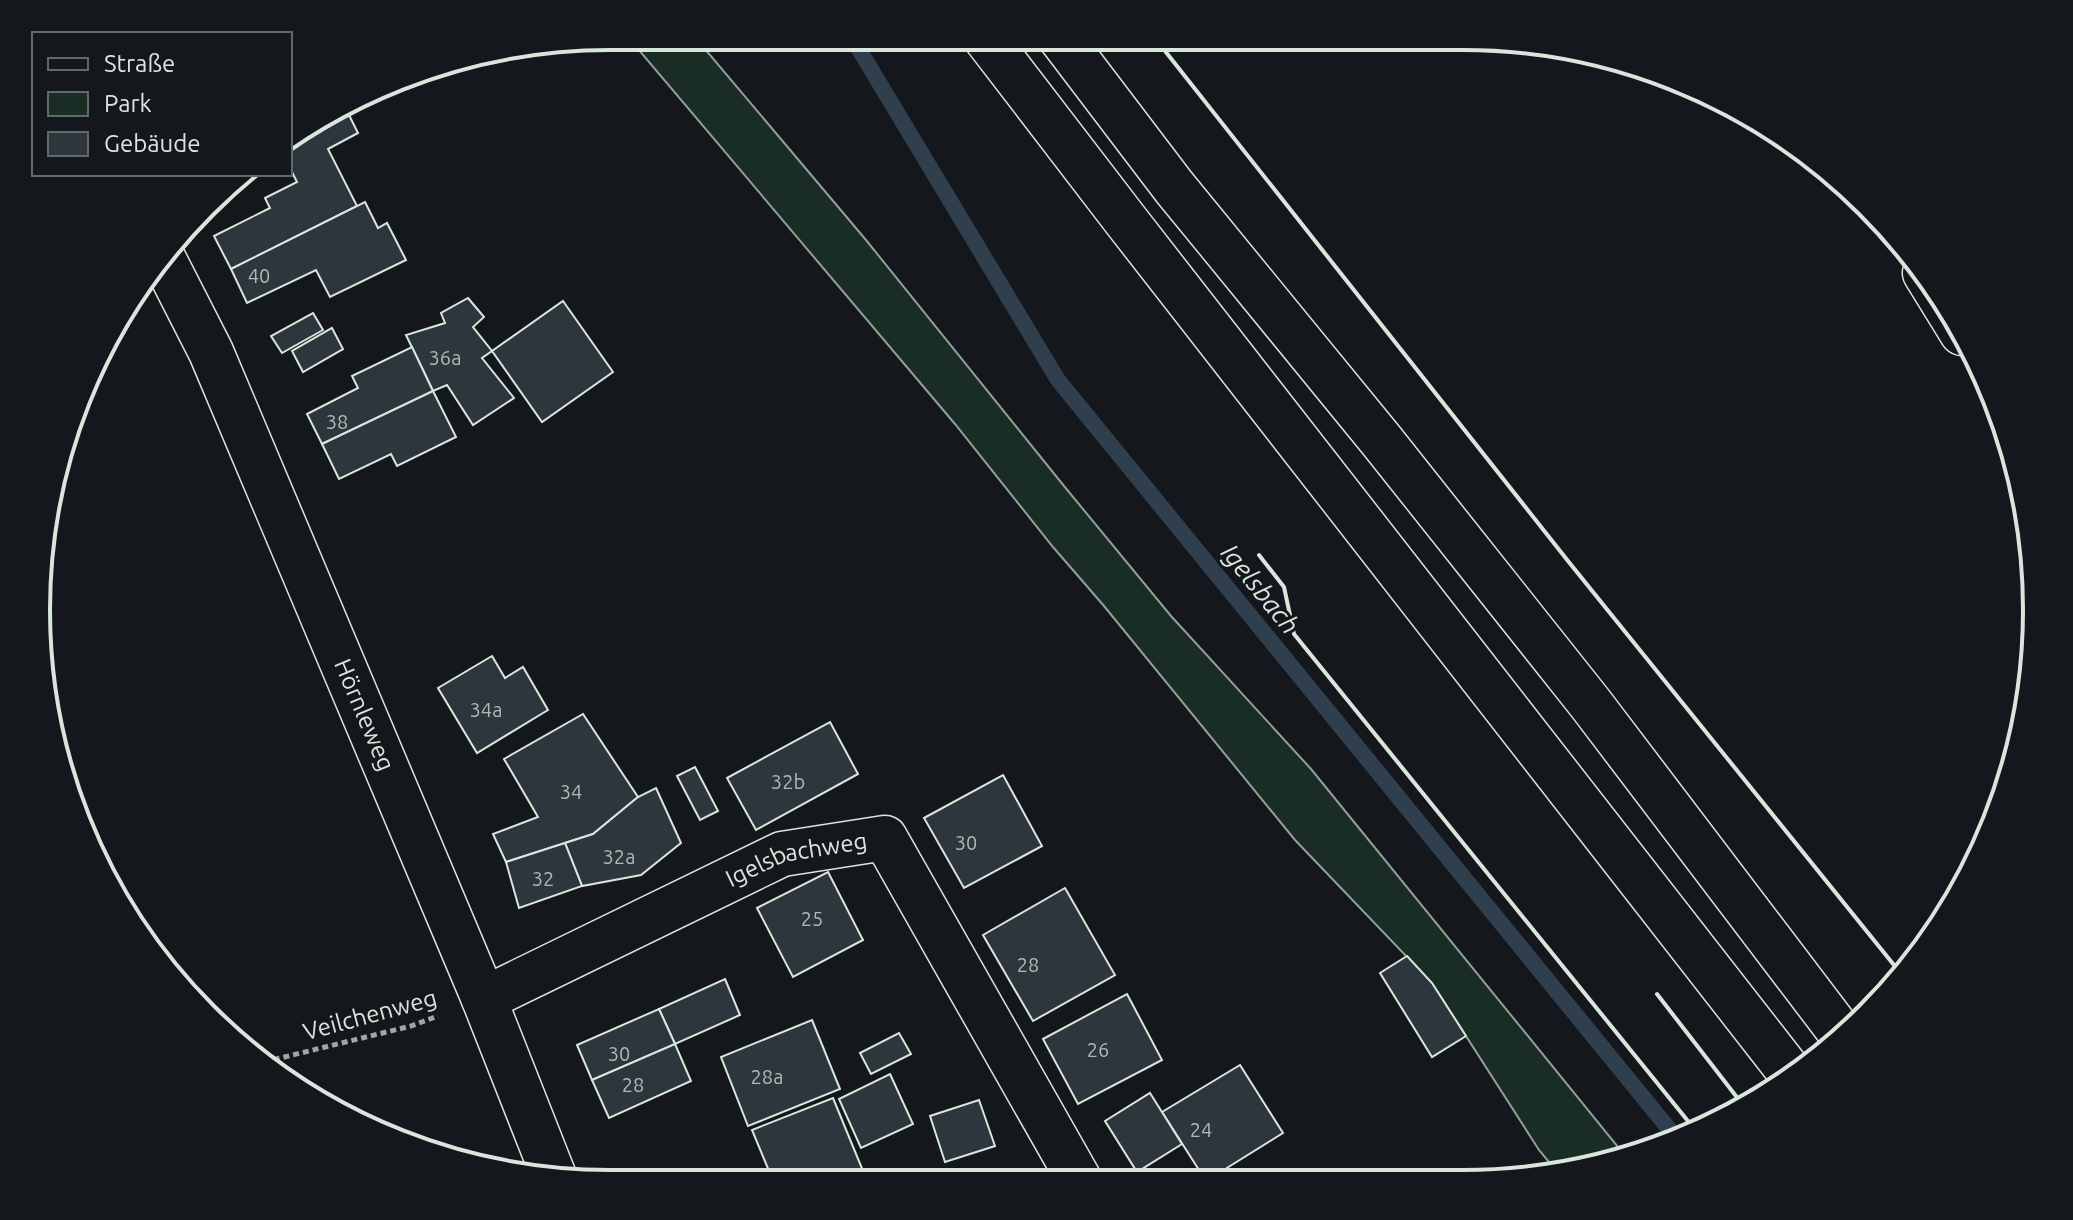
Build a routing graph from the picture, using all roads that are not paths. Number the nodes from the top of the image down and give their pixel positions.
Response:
1 (995, 50) edge
2 (1070, 50) edge
3 (168, 267) edge
4 (484, 999) junction
5 (1836, 1027) edge
6 (1786, 1067) edge
7 (550, 1166) edge
8 (1074, 1170) edge

1 - 6 main road
2 - 5 main road
3 - 4 main road, Hörnleweg
4 - 7 main road, Hörnleweg
4 - 8 main road, Igelsbachweg

